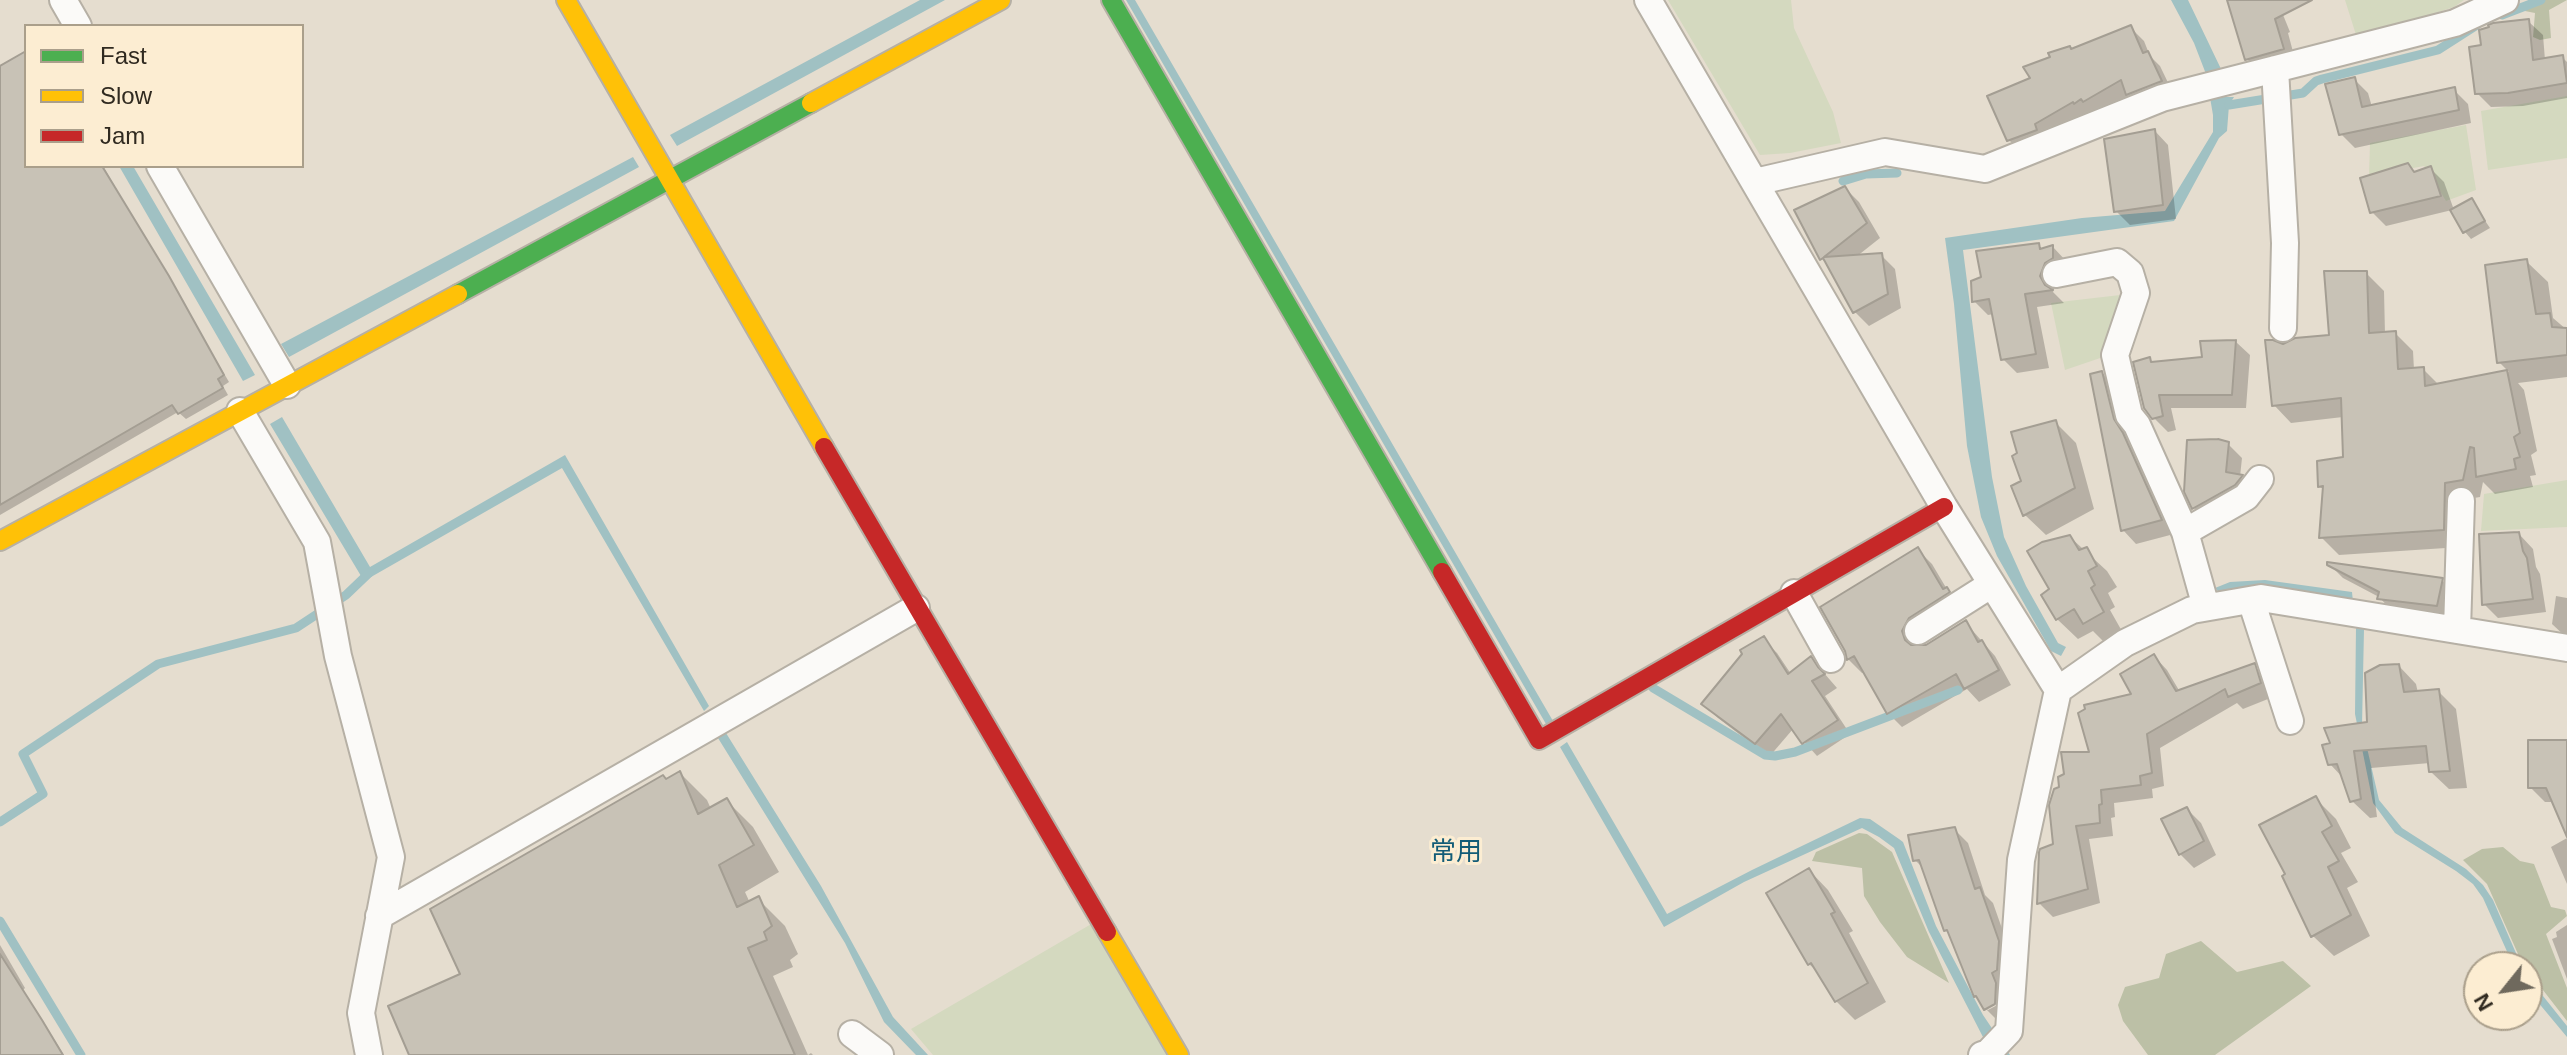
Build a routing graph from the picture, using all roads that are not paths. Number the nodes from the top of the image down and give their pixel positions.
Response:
1 (63, 0) edge
2 (566, 0) edge
3 (1001, 0) edge
4 (1111, 0) edge
5 (1648, 0) edge
6 (2505, 0) edge
7 (77, 24) edge
8 (2275, 69) junction
9 (161, 168) edge
10 (670, 178) junction
11 (1755, 182) junction
12 (2056, 274) dead end
13 (2283, 328) dead end
14 (287, 385) junction
15 (240, 411) junction
16 (2260, 479) dead end
17 (2461, 501) dead end
18 (1944, 507) junction
19 (2185, 532) junction
20 (0, 541) edge
21 (1992, 584) junction
22 (1794, 593) junction
23 (2251, 600) junction
24 (2206, 607) junction
25 (916, 608) junction
26 (2457, 630) junction
27 (1918, 631) dead end
28 (2567, 648) edge
29 (1831, 659) dead end
30 (2058, 690) junction
31 (2290, 721) dead end
32 (379, 916) junction
33 (852, 1034) dead end
34 (1986, 1054) edge
35 (369, 1055) edge
36 (880, 1055) edge
37 (1179, 1055) edge

1 - 7 street
2 - 10 street
3 - 10 street
4 - 22 street
5 - 11 street
6 - 8 street
8 - 11 street
8 - 13 street
9 - 14 street
10 - 14 street
10 - 25 street
11 - 18 street
12 - 19 street
14 - 15 street
15 - 20 street
15 - 32 street
16 - 19 street
17 - 26 street
18 - 21 street
18 - 22 street
19 - 24 street
21 - 27 street
21 - 30 street
22 - 29 street
23 - 24 street
23 - 26 street
23 - 31 street
24 - 30 street
25 - 32 street
25 - 37 street
26 - 28 street
30 - 34 street
32 - 35 street
33 - 36 street

